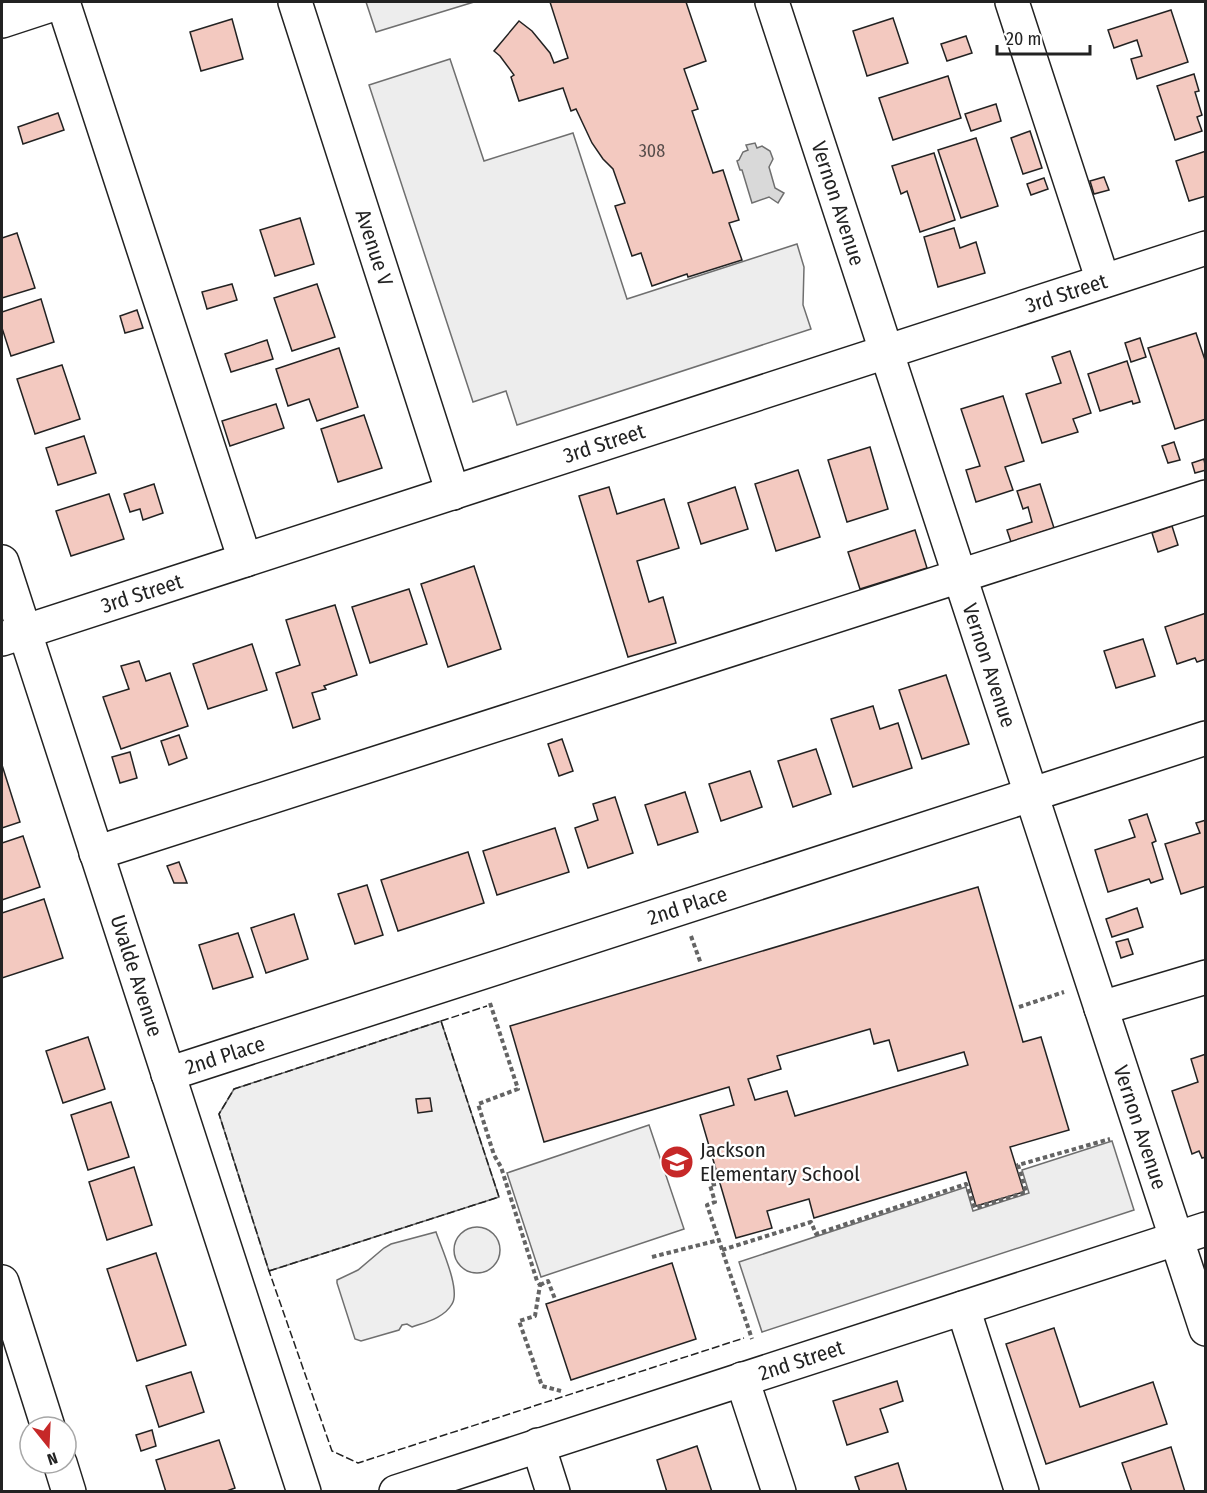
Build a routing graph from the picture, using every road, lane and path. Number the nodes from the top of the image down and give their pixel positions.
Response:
1 (61, 2) edge
2 (295, 2) edge
3 (772, 2) edge
4 (1012, 2) edge
5 (2, 21) edge
6 (1206, 248) edge
7 (1103, 281) junction
8 (886, 352) junction
9 (453, 493) junction
10 (1206, 497) edge
11 (245, 560) junction
12 (2, 562) edge
13 (960, 577) junction
14 (13, 636) edge
15 (1206, 738) edge
16 (1031, 794) junction
17 (96, 853) junction
18 (1206, 976) edge
19 (1098, 998) junction
20 (490, 1002) dead end
21 (1019, 1007) dead end
22 (168, 1074) junction
23 (1114, 1138) dead end
24 (716, 1184) dead end
25 (1191, 1234) edge
26 (719, 1240) junction
27 (722, 1250) junction
28 (652, 1257) dead end
29 (2, 1282) edge
30 (540, 1285) junction
31 (555, 1299) dead end
32 (963, 1308) junction
33 (1206, 1329) edge
34 (752, 1339) dead end
35 (742, 1379) junction
36 (561, 1391) dead end
37 (44, 1415) edge
38 (538, 1445) junction
39 (64, 1475) edge
40 (69, 1491) edge
41 (304, 1491) edge
42 (396, 1491) edge
43 (553, 1491) edge
44 (778, 1491) edge
45 (1022, 1491) edge

1 - 5 street
1 - 11 street
2 - 9 street, Avenue V
3 - 8 street, Vernon Avenue
4 - 7 street
6 - 7 street, 3rd Street
7 - 8 street, 3rd Street
8 - 9 street, 3rd Street
8 - 13 street, Vernon Avenue
9 - 11 street, 3rd Street
10 - 13 street
11 - 14 street, 3rd Street
12 - 14 street, Uvalde Avenue
13 - 16 street, Vernon Avenue
13 - 17 street
14 - 17 street, Uvalde Avenue
15 - 16 street, 2nd Place
16 - 19 street, Vernon Avenue
16 - 22 street, 2nd Place
17 - 22 street, Uvalde Avenue
18 - 19 street
19 - 21 path
19 - 25 street, Vernon Avenue
20 - 30 path
22 - 41 street, Uvalde Avenue
23 - 27 path
24 - 26 path
25 - 32 street, 2nd Street
25 - 33 street, Vernon Avenue
26 - 27 path
26 - 28 path
27 - 34 path
29 - 37 street
30 - 31 path
30 - 36 path
32 - 35 street, 2nd Street
32 - 45 street
35 - 38 street, 2nd Street
35 - 44 street
38 - 42 street, 2nd Street
38 - 43 street
39 - 40 street

